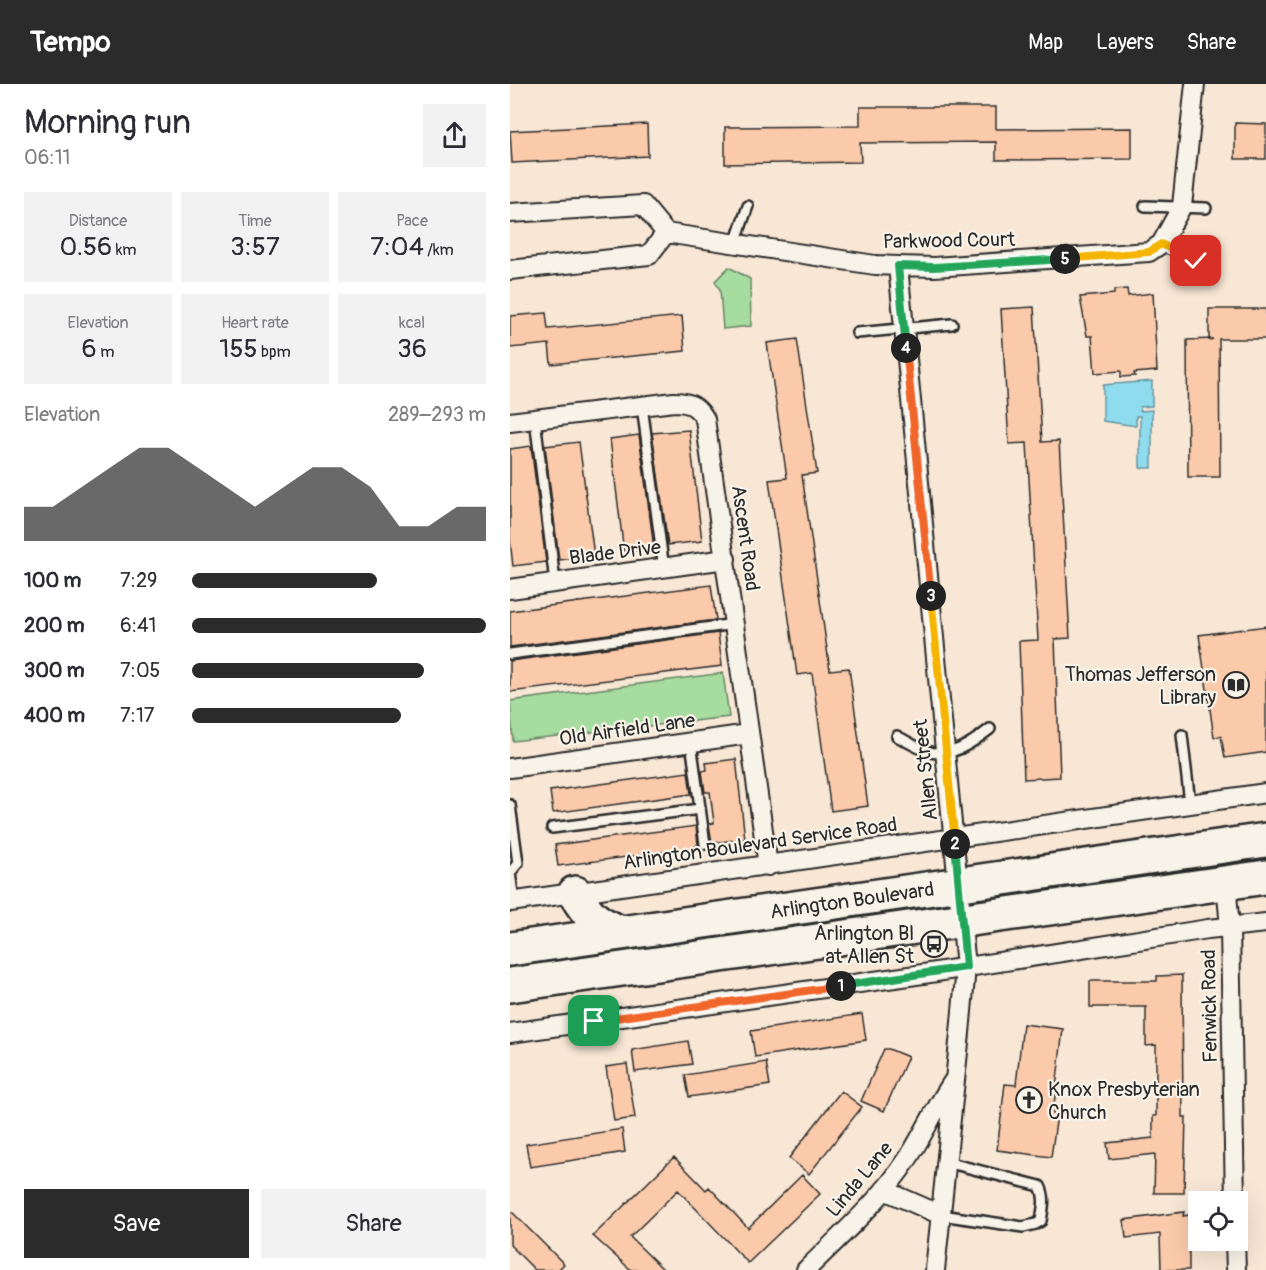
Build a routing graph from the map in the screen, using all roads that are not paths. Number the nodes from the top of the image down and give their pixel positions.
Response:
1 (1195, 84) edge
2 (748, 206) dead end
3 (1145, 206) dead end
4 (1182, 206) junction
5 (1206, 208) dead end
6 (510, 213) edge
7 (666, 233) junction
8 (735, 243) junction
9 (1161, 244) junction
10 (1196, 261) dead end
11 (898, 266) junction
12 (510, 270) edge
13 (952, 324) dead end
14 (904, 327) junction
15 (858, 333) dead end
16 (642, 406) junction
17 (535, 419) junction
18 (510, 422) edge
19 (726, 559) junction
20 (664, 569) junction
21 (555, 582) junction
22 (510, 589) edge
23 (735, 624) junction
24 (510, 654) edge
25 (990, 729) dead end
26 (749, 734) junction
27 (1182, 735) dead end
28 (897, 736) dead end
29 (691, 742) junction
30 (946, 752) junction
31 (510, 768) edge
32 (1266, 793) edge
33 (1191, 803) junction
34 (510, 806) edge
35 (700, 809) junction
36 (552, 828) dead end
37 (954, 837) junction
38 (1266, 840) edge
39 (705, 844) dead end
40 (768, 866) junction
41 (510, 873) edge
42 (1266, 877) edge
43 (1226, 883) junction
44 (959, 885) junction
45 (574, 893) junction
46 (512, 902) edge
47 (962, 920) junction
48 (1266, 923) edge
49 (1230, 928) junction
50 (621, 933) junction
51 (547, 944) junction
52 (510, 949) edge
53 (966, 967) junction
54 (510, 985) edge
55 (510, 1033) edge
56 (955, 1078) junction
57 (946, 1162) junction
58 (884, 1190) junction
59 (1235, 1191) edge
60 (940, 1215) junction
61 (1235, 1251) edge
62 (806, 1270) edge
63 (935, 1270) edge
64 (1236, 1270) edge

1 - 4 street
2 - 8 lane
3 - 4 lane
4 - 5 lane
4 - 9 street
6 - 7 street
7 - 8 street, Parkwood Court
7 - 12 street
8 - 11 street, Parkwood Court
9 - 10 lane
9 - 11 street, Parkwood Court
11 - 14 street, Allen Street
13 - 14 lane
14 - 15 lane
14 - 30 street, Allen Street
16 - 17 street, Ascent Road
16 - 19 street, Ascent Road
16 - 20 lane
17 - 18 street, Ascent Road
17 - 21 lane
19 - 20 street, Blade Drive
19 - 23 street, Ascent Road
20 - 21 street, Blade Drive
21 - 22 street, Blade Drive
23 - 24 lane
23 - 26 street, Ascent Road
25 - 30 lane
26 - 29 street, Old Airfield Lane
26 - 40 street, Ascent Road
27 - 33 lane
28 - 30 lane
29 - 31 street, Old Airfield Lane
29 - 35 lane
30 - 37 street, Allen Street
32 - 33 street, Arlington Boulevard Service Road
33 - 37 street, Arlington Boulevard Service Road
34 - 41 lane
35 - 36 lane
35 - 39 lane
37 - 40 street, Arlington Boulevard Service Road
37 - 44 street, Allen Street
38 - 44 highway, Arlington Boulevard
40 - 45 street, Arlington Boulevard Service Road
41 - 46 lane
42 - 43 highway, Arlington Boulevard
43 - 47 highway, Arlington Boulevard
43 - 49 street, Fenwick Road
44 - 47 street, Allen Street
44 - 50 highway, Arlington Boulevard
45 - 46 street, Arlington Boulevard Service Road
45 - 50 highway
45 - 51 highway
47 - 53 street, Allen Street
47 - 54 highway, Arlington Boulevard
48 - 49 street
49 - 53 street
49 - 59 street, Fenwick Road
50 - 51 highway, Arlington Boulevard
51 - 52 highway, Arlington Boulevard
53 - 55 street
53 - 56 street, Allen Street
56 - 57 street, Allen Street
56 - 58 street, Linda Lane
57 - 60 street, Allen Street
57 - 60 lane
58 - 60 street
58 - 62 street, Linda Lane
60 - 63 street, Allen Street
61 - 64 street

